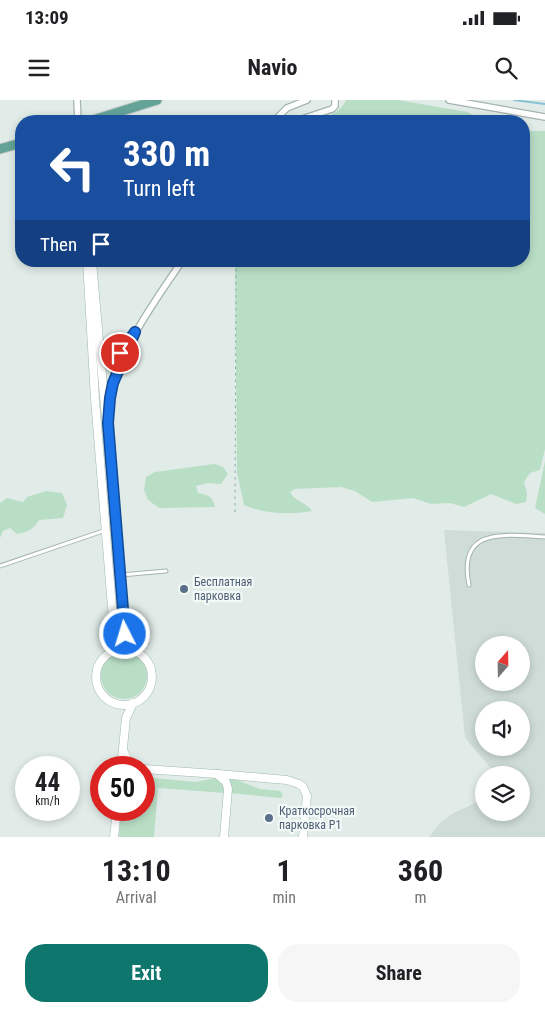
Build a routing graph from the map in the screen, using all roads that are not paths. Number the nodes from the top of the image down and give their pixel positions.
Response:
1 (77, 100) edge
2 (157, 100) edge
3 (306, 100) edge
4 (335, 100) edge
5 (449, 100) edge
6 (78, 115) edge
7 (109, 115) edge
8 (279, 115) edge
9 (316, 115) edge
10 (545, 116) edge
11 (15, 145) edge
12 (0, 150) edge
13 (87, 267) edge
14 (93, 267) edge
15 (178, 267) edge
16 (135, 332) junction
17 (102, 357) junction
18 (108, 398) junction
19 (95, 399) junction
20 (106, 530) junction
21 (545, 537) edge
22 (0, 566) edge
23 (166, 571) dead end
24 (121, 576) junction
25 (468, 586) dead end
26 (111, 651) junction
27 (135, 651) junction
28 (133, 703) junction
29 (116, 704) junction
30 (126, 718) junction
31 (123, 746) junction
32 (122, 756) edge
33 (125, 756) edge
34 (155, 770) edge
35 (217, 774) junction
36 (116, 821) edge
37 (114, 837) edge
38 (224, 837) edge
39 (303, 837) edge

1 - 6 street
2 - 7 main road
3 - 8 street
4 - 9 street
5 - 10 street
11 - 12 main road
13 - 19 main road
14 - 17 main road
15 - 16 street
16 - 17 street
16 - 18 street
17 - 18 main road
18 - 19 main road
18 - 24 main road
19 - 20 main road
20 - 22 lane
20 - 26 main road
21 - 25 lane
23 - 24 lane
24 - 27 main road
26 - 27 main road
26 - 29 main road
27 - 28 main road
28 - 29 main road
28 - 30 main road
29 - 30 main road
30 - 31 main road
31 - 32 main road
31 - 33 main road
34 - 35 main road
35 - 38 main road
35 - 39 main road
36 - 37 main road

